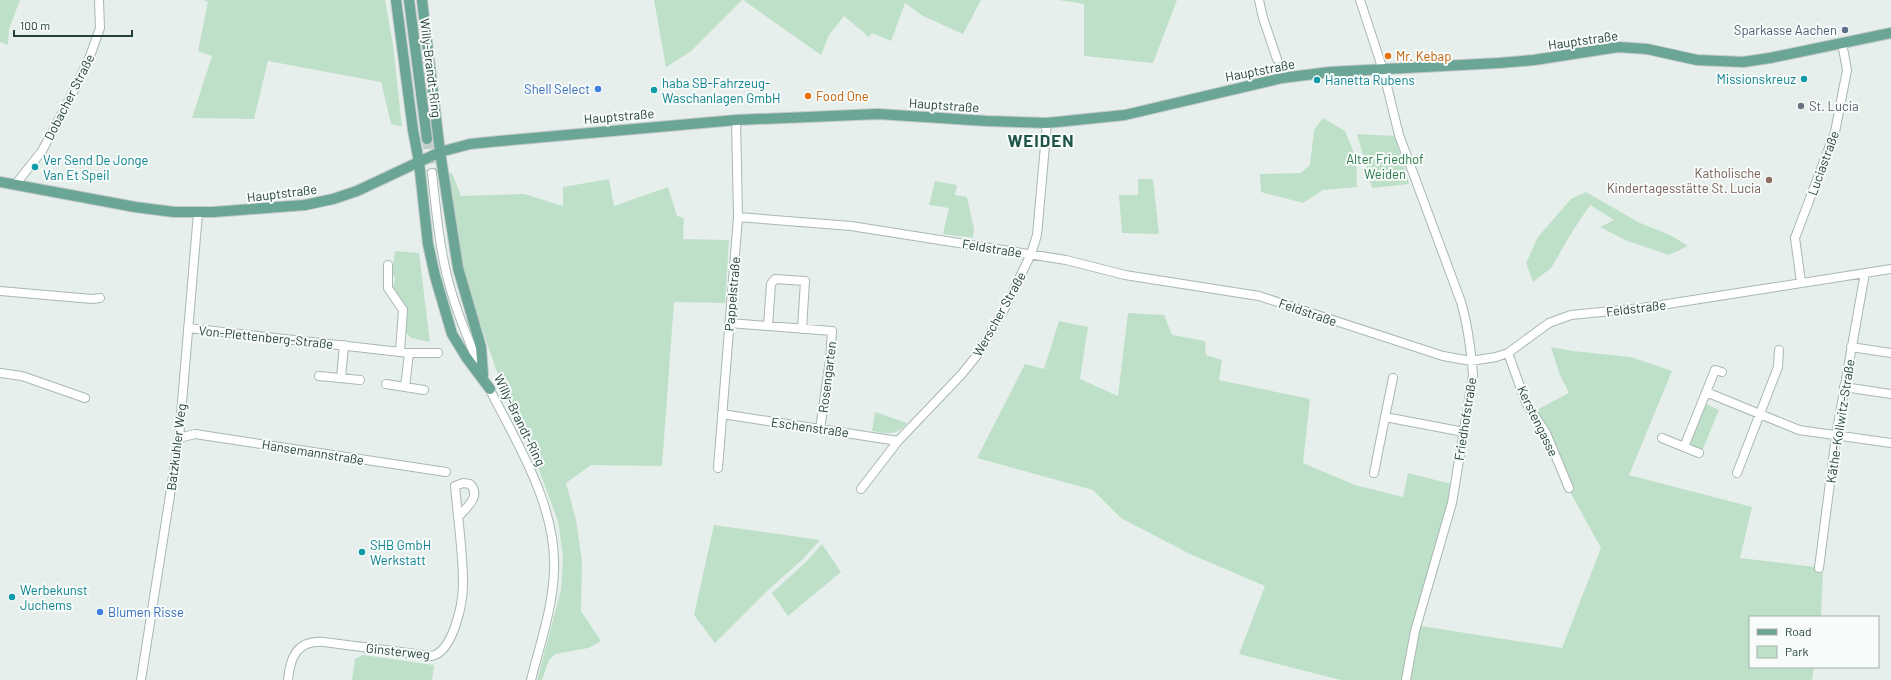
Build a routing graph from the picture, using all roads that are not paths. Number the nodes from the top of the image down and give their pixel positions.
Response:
1 (99, 0) edge
2 (396, 0) edge
3 (409, 0) edge
4 (422, 0) edge
5 (1259, 0) edge
6 (1360, 0) edge
7 (1891, 33) edge
8 (1842, 43) junction
9 (1277, 59) tunnel mouth
10 (1383, 70) junction
11 (736, 120) junction
12 (1046, 122) junction
13 (427, 139) tunnel mouth
14 (440, 152) junction
15 (419, 162) junction
16 (432, 173) tunnel mouth
17 (0, 182) edge
18 (15, 185) junction
19 (198, 213) junction
20 (738, 217) junction
21 (1031, 254) junction
22 (388, 265) dead end
23 (1891, 269) edge
24 (1865, 273) junction
25 (1801, 282) junction
26 (0, 291) edge
27 (100, 298) dead end
28 (729, 323) junction
29 (768, 326) junction
30 (188, 328) junction
31 (802, 329) junction
32 (344, 345) junction
33 (1851, 347) junction
34 (1779, 350) dead end
35 (400, 352) junction
36 (409, 352) junction
37 (438, 353) dead end
38 (1508, 353) junction
39 (1891, 353) edge
40 (1472, 361) junction
41 (1722, 372) dead end
42 (0, 373) edge
43 (483, 375) junction
44 (319, 376) dead end
45 (340, 378) junction
46 (1393, 378) dead end
47 (360, 380) dead end
48 (386, 384) dead end
49 (405, 387) junction
50 (1844, 387) junction
51 (490, 389) junction
52 (424, 390) dead end
53 (1706, 392) junction
54 (1891, 394) edge
55 (85, 398) dead end
56 (1758, 413) junction
57 (722, 414) junction
58 (1385, 417) junction
59 (820, 429) junction
60 (1464, 432) junction
61 (1836, 436) junction
62 (179, 438) junction
63 (1662, 438) dead end
64 (898, 441) junction
65 (1891, 443) edge
66 (1684, 447) junction
67 (1699, 453) dead end
68 (718, 468) dead end
69 (446, 472) dead end
70 (1374, 472) dead end
71 (1737, 473) dead end
72 (1569, 488) dead end
73 (861, 489) dead end
74 (458, 517) dead end
75 (1819, 568) dead end
76 (141, 680) edge
77 (288, 680) edge
78 (531, 680) edge
79 (1406, 680) edge

1 - 18 street, Dobacher Straße
2 - 15 main road
3 - 13 main road, Willy-Brandt-Ring
4 - 14 main road
5 - 9 street
6 - 10 street, Friedhofstraße
7 - 8 main road, Hauptstraße
8 - 10 main road, Hauptstraße
8 - 25 street, Luciastraße
10 - 12 main road, Hauptstraße
10 - 40 street, Friedhofstraße
11 - 12 main road, Hauptstraße
11 - 14 main road, Hauptstraße
11 - 20 street, Pappelstraße
12 - 21 street, Werscher Straße
14 - 15 main road, Hauptstraße
14 - 43 main road
15 - 19 main road, Hauptstraße
15 - 51 main road
16 - 43 street, Willy-Brandt-Ring
17 - 18 main road, Hauptstraße
18 - 19 main road, Hauptstraße
19 - 30 street, Batzkuhler Weg
20 - 21 street, Feldstraße
20 - 28 street, Pappelstraße
21 - 40 street, Feldstraße
21 - 64 street, Werscher Straße
22 - 35 street
23 - 24 street, Feldstraße
24 - 25 street, Feldstraße
24 - 33 street, Käthe-Kollwitz-Straße
25 - 38 street, Feldstraße
26 - 27 street
28 - 29 street, Rosengarten
28 - 57 street, Pappelstraße
29 - 31 street, Rosengarten
29 - 31 street
30 - 32 street, Von-Plettenberg-Straße
30 - 62 street, Batzkuhler Weg
31 - 59 street, Rosengarten
32 - 35 street, Von-Plettenberg-Straße
32 - 45 street, Von-Plettenberg-Straße
33 - 39 street
33 - 50 street, Käthe-Kollwitz-Straße
34 - 56 street
35 - 36 street, Von-Plettenberg-Straße
36 - 37 street, Von-Plettenberg-Straße
36 - 49 street
38 - 40 street, Feldstraße
38 - 72 street, Kerstengasse
40 - 60 street, Friedhofstraße
41 - 53 street
42 - 55 street
43 - 51 street, Willy-Brandt-Ring
44 - 45 street
45 - 47 street
46 - 58 street
48 - 49 street
49 - 52 street
50 - 54 street
50 - 61 street, Käthe-Kollwitz-Straße
51 - 78 street, Willy-Brandt-Ring
53 - 56 street
53 - 66 street
56 - 61 street
56 - 71 street
57 - 59 street, Eschenstraße
57 - 68 street, Pappelstraße
58 - 60 street
58 - 70 street
59 - 64 street, Eschenstraße
60 - 79 street, Friedhofstraße
61 - 65 street
61 - 75 street, Käthe-Kollwitz-Straße
62 - 69 street, Hansemannstraße
62 - 76 street, Batzkuhler Weg
63 - 66 street
64 - 73 street, Werscher Straße
66 - 67 street
74 - 77 street, Ginsterweg

